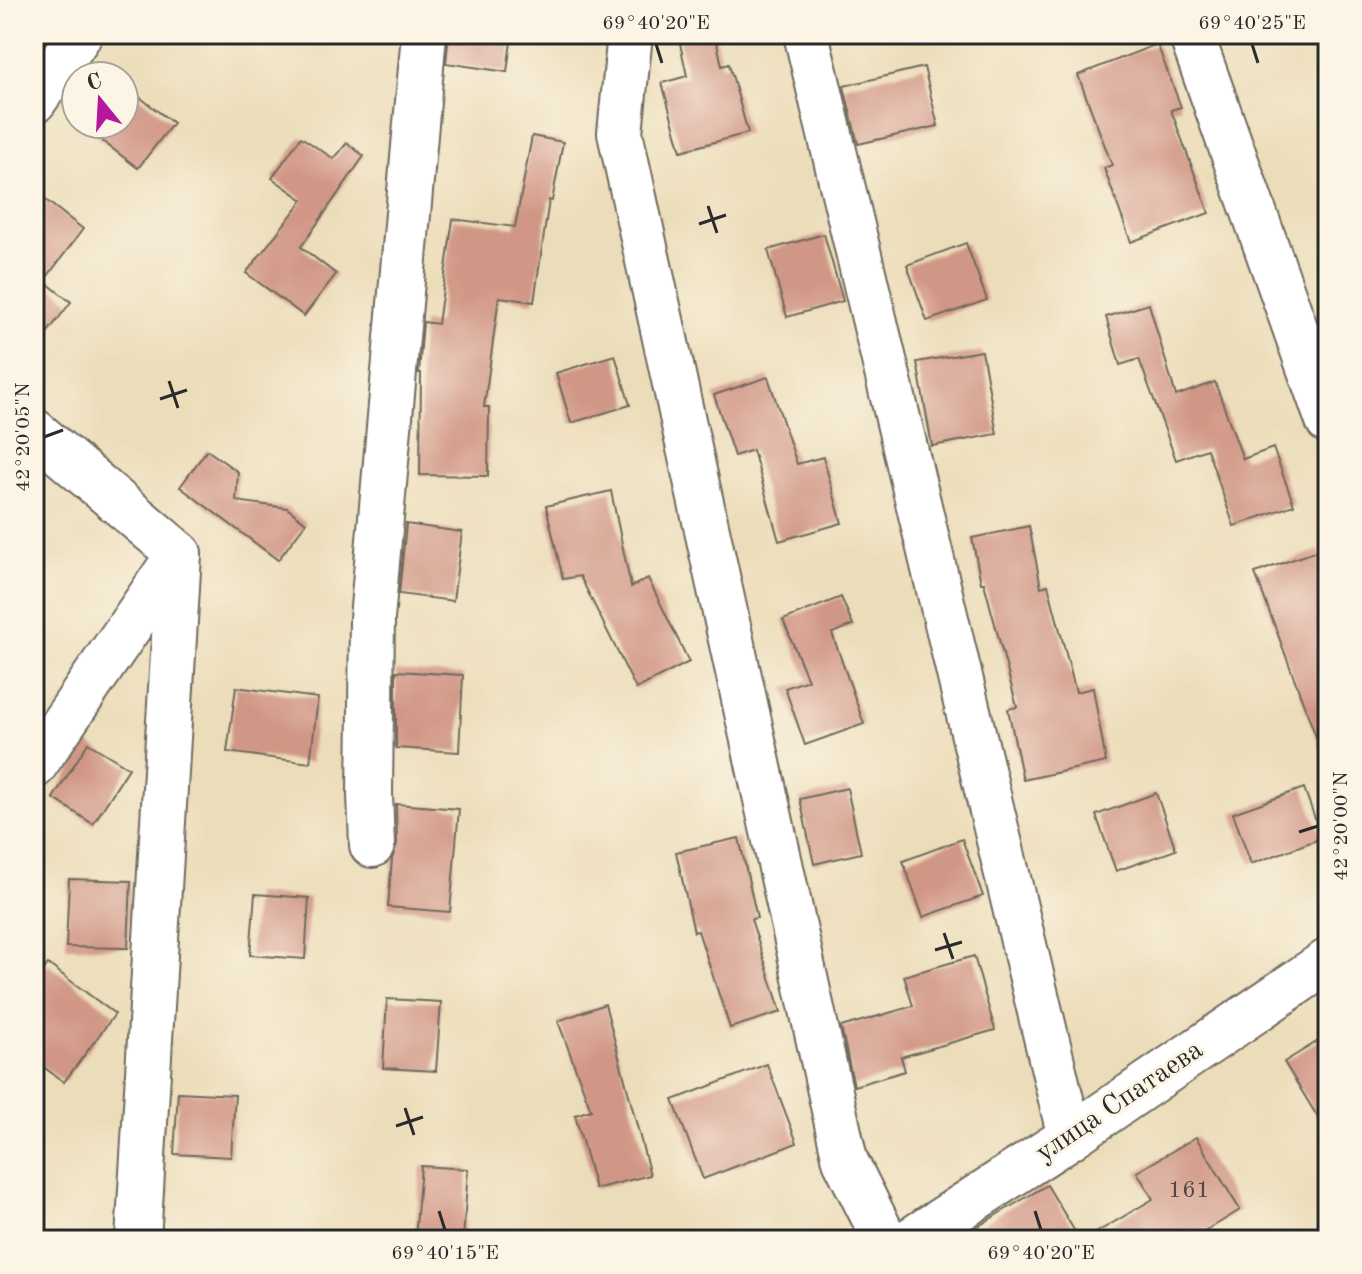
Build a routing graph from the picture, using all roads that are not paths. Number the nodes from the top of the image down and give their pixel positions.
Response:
1 (80, 34) edge
2 (424, 34) edge
3 (630, 34) edge
4 (806, 34) edge
5 (1191, 34) edge
6 (34, 101) edge
7 (1328, 421) edge
8 (34, 431) edge
9 (179, 554) junction
10 (34, 766) edge
11 (372, 845) dead end
12 (1328, 961) edge
13 (1070, 1137) junction
14 (138, 1240) edge
15 (885, 1240) edge
16 (911, 1240) edge

1 - 6 street
2 - 11 street
3 - 15 street
4 - 13 street
5 - 7 street
8 - 9 street
9 - 10 street
9 - 14 street
12 - 13 street, улица Спатаева
13 - 16 street, улица Спатаева

